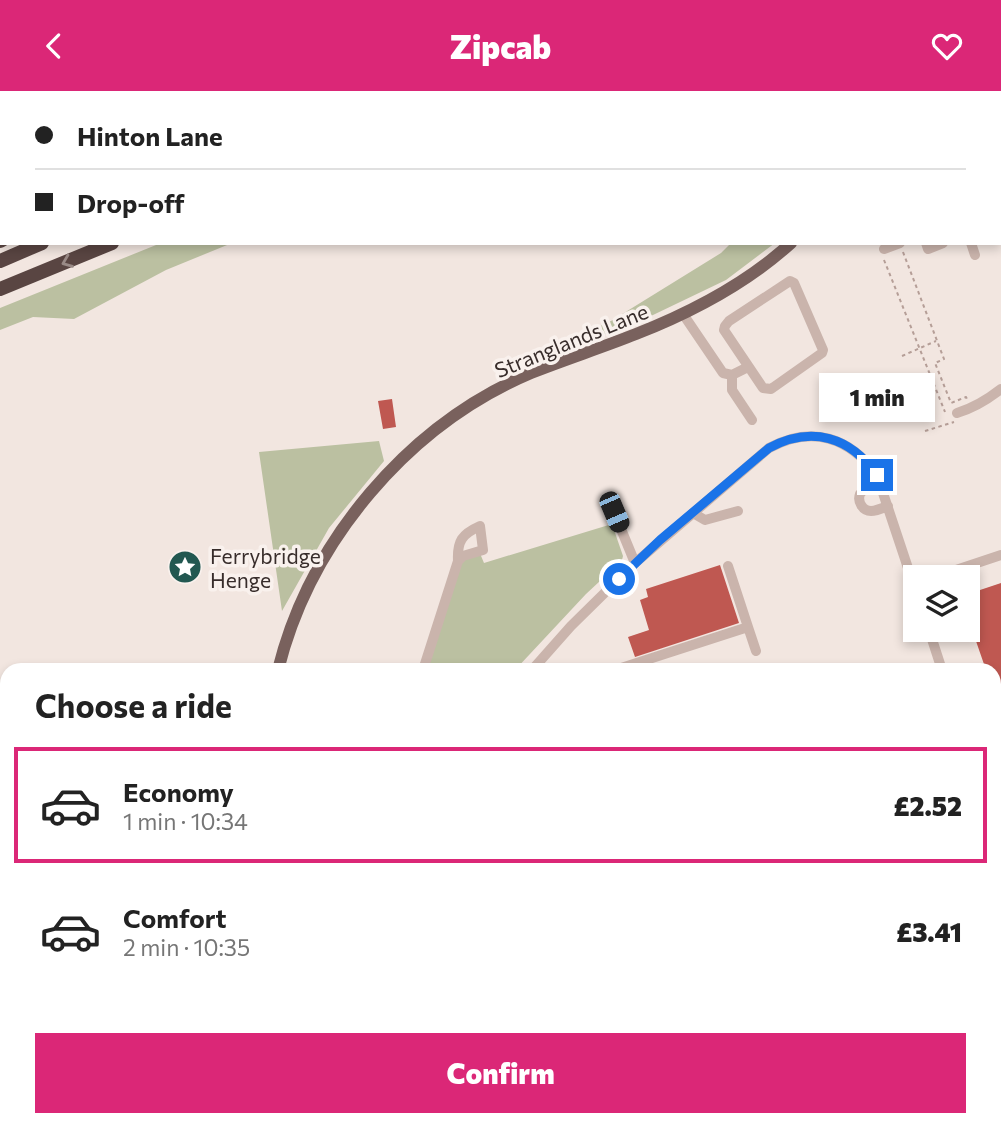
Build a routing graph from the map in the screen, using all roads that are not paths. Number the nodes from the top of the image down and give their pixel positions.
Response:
1 (37, 245) edge
2 (107, 245) edge
3 (788, 245) edge
4 (896, 245) edge
5 (972, 245) edge
6 (883, 252) road end
7 (975, 255) dead end
8 (0, 261) edge
9 (0, 289) edge
10 (683, 314) junction
11 (748, 367) junction
12 (732, 375) junction
13 (1001, 389) edge
14 (958, 417) road end
15 (752, 420) dead end
16 (879, 481) junction
17 (888, 506) junction
18 (738, 511) dead end
19 (614, 512) dead end
20 (693, 513) junction
21 (1001, 555) edge
22 (458, 561) junction
23 (635, 563) junction
24 (908, 565) edge
25 (971, 565) edge
26 (728, 566) dead end
27 (748, 627) junction
28 (933, 642) edge
29 (756, 651) dead end
30 (280, 663) edge
31 (425, 663) edge
32 (538, 663) edge
33 (637, 663) edge
34 (940, 663) edge

1 - 8 highway
2 -> 9 highway
3 - 10 main road, Stranglands Lane
4 - 6 street
5 - 7 street
10 - 12 street
10 - 30 main road, Stranglands Lane
11 - 11 street
11 - 12 street
12 - 15 street
13 - 14 street
16 - 17 street
16 - 17 street
16 - 20 street
17 - 24 street
18 - 20 street
19 - 23 street
20 - 23 street
21 - 25 street
22 - 22 street
22 - 31 street
23 - 32 street
26 - 27 street
27 - 29 street
27 - 33 street
28 - 34 street

